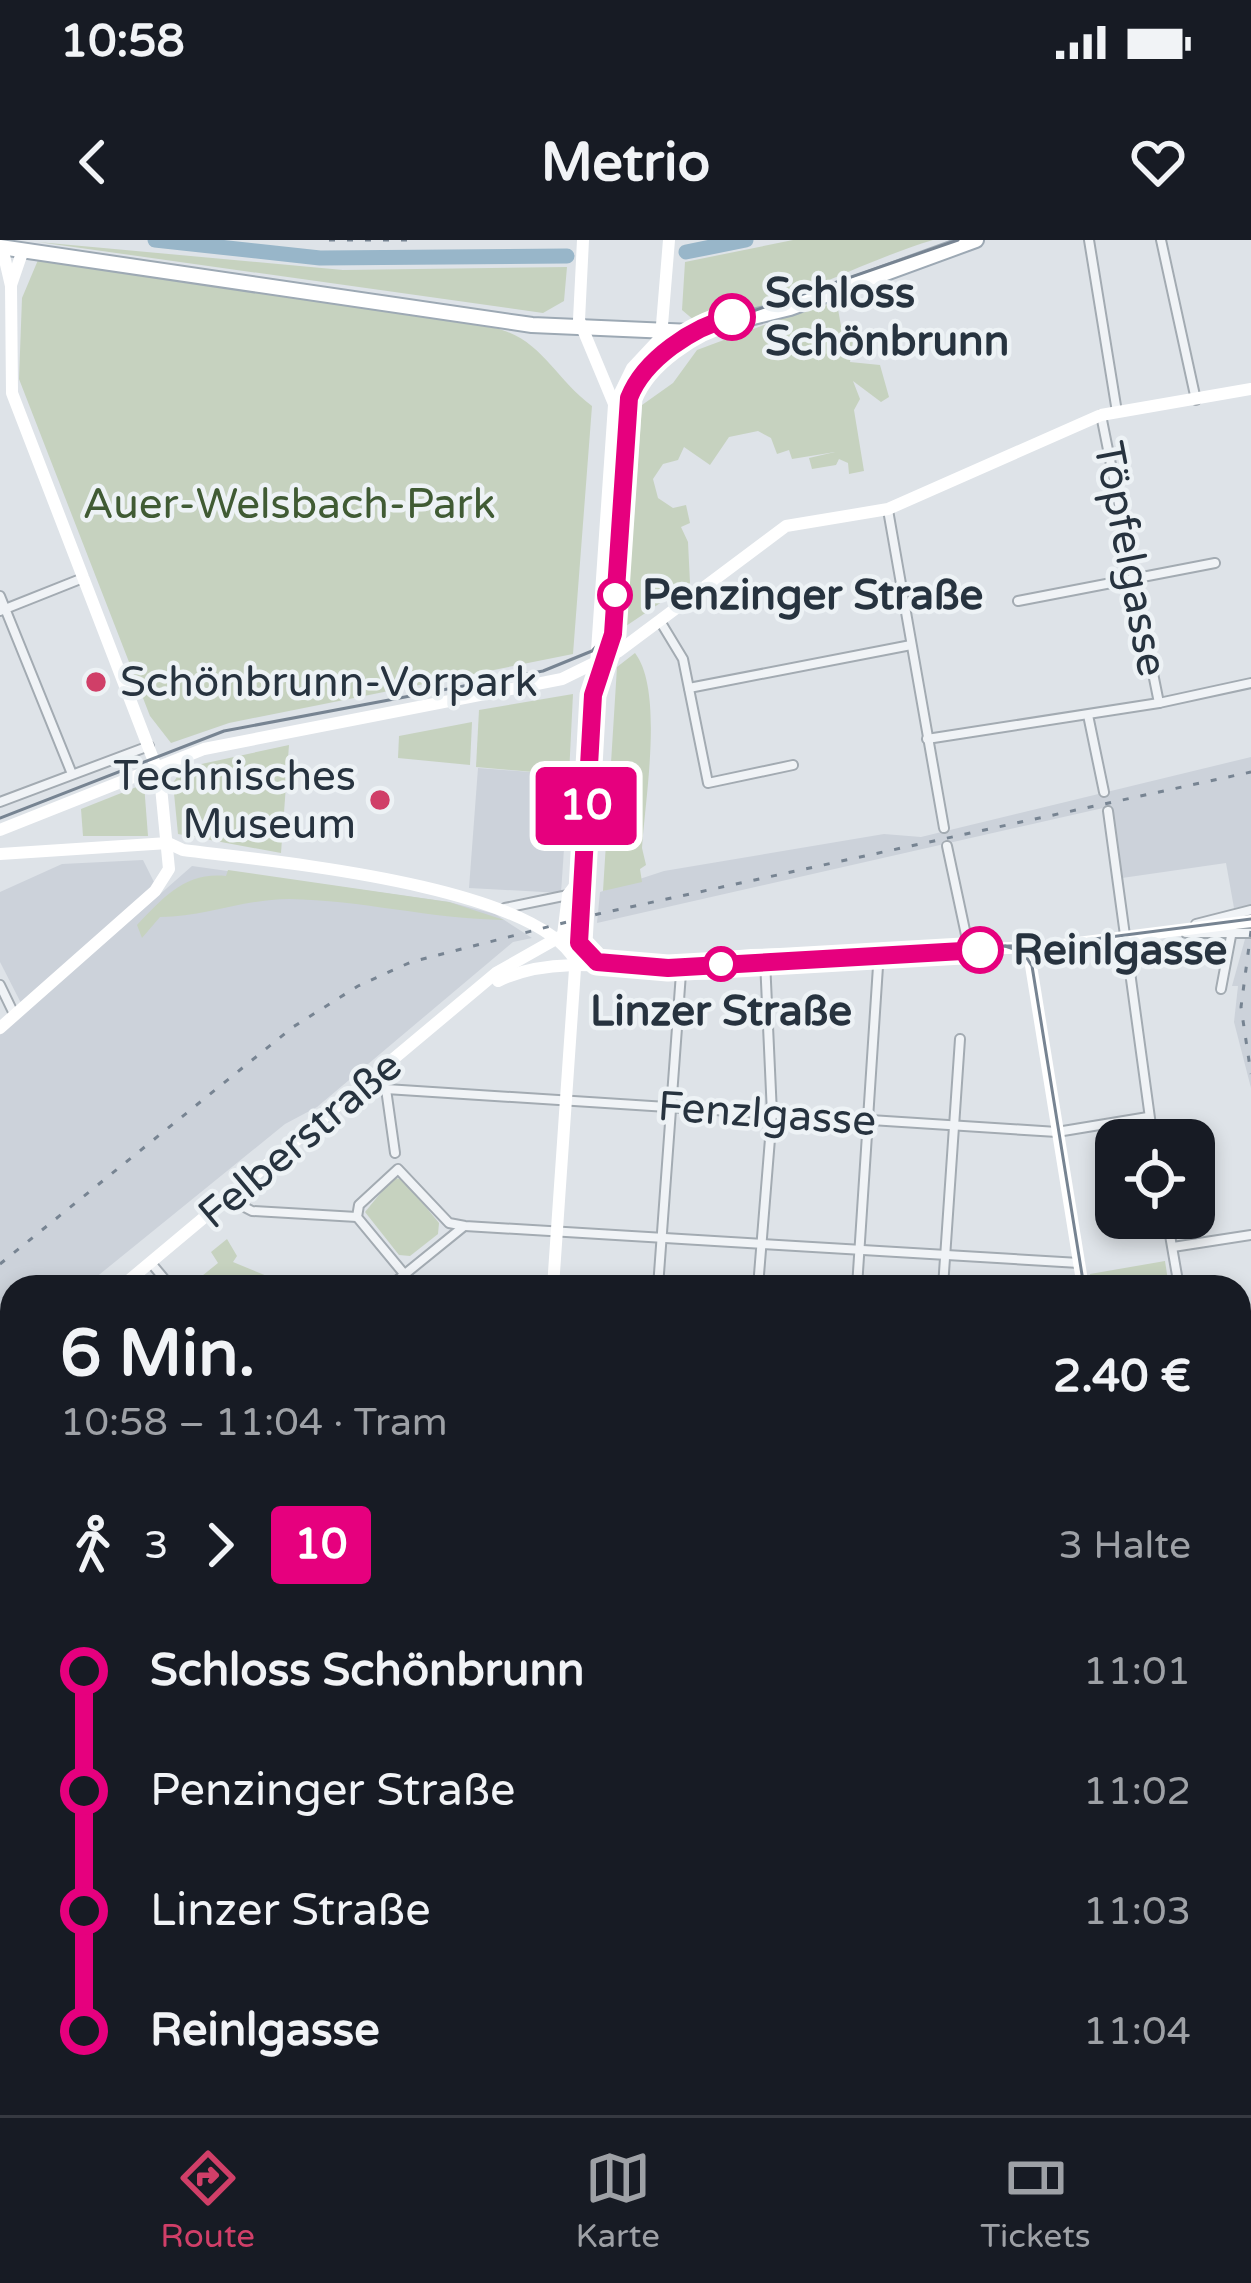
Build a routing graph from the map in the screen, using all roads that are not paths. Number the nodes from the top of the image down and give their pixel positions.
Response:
1 (583, 240) edge
2 (669, 240) edge
3 (976, 240) edge
4 (1089, 240) edge
5 (1161, 240) edge
6 (2, 245) edge
7 (24, 245) edge
8 (7, 276) edge
9 (547, 326) junction
10 (580, 326) junction
11 (662, 331) junction
12 (587, 343) junction
13 (4, 384) edge
14 (1251, 389) edge
15 (1196, 400) junction
16 (614, 405) junction
17 (1117, 412) junction
18 (1101, 416) junction
19 (888, 509) junction
20 (1215, 563) dead end
21 (83, 578) junction
22 (1135, 579) junction
23 (0, 596) edge
24 (1018, 601) dead end
25 (3, 609) edge
26 (659, 620) junction
27 (911, 644) junction
28 (597, 664) junction
29 (1251, 683) edge
30 (688, 688) junction
31 (1159, 704) junction
32 (1088, 715) junction
33 (927, 739) junction
34 (150, 745) junction
35 (158, 765) junction
36 (793, 766) dead end
37 (72, 774) junction
38 (1104, 792) dead end
39 (0, 802) edge
40 (1108, 811) dead end
41 (944, 828) dead end
42 (0, 830) edge
43 (168, 843) junction
44 (947, 846) dead end
45 (0, 854) edge
46 (582, 878) junction
47 (568, 895) junction
48 (498, 909) junction
49 (1251, 910) edge
50 (1251, 921) edge
51 (1178, 932) junction
52 (1251, 933) edge
53 (1231, 936) junction
54 (1121, 939) junction
55 (553, 940) junction
56 (1028, 947) junction
57 (969, 949) junction
58 (879, 951) junction
59 (765, 958) junction
60 (576, 963) junction
61 (642, 965) junction
62 (681, 973) junction
63 (0, 985) edge
64 (1221, 989) dead end
65 (478, 992) junction
66 (15, 1015) junction
67 (0, 1028) edge
68 (960, 1039) dead end
69 (374, 1076) junction
70 (386, 1089) junction
71 (568, 1100) junction
72 (671, 1108) junction
73 (772, 1114) junction
74 (1148, 1117) joint
75 (868, 1120) junction
76 (954, 1126) junction
77 (1057, 1132) junction
78 (395, 1153) dead end
79 (230, 1199) junction
80 (357, 1217) junction
81 (465, 1226) junction
82 (557, 1229) junction
83 (1251, 1234) edge
84 (661, 1237) junction
85 (1171, 1239) edge
86 (761, 1244) junction
87 (1173, 1247) junction
88 (859, 1250) junction
89 (945, 1254) junction
90 (152, 1262) junction
91 (1079, 1264) junction
92 (406, 1274) joint
93 (136, 1275) edge
94 (162, 1275) edge
95 (554, 1275) edge
96 (659, 1275) edge
97 (759, 1275) edge
98 (858, 1275) edge
99 (944, 1275) edge
100 (1081, 1275) edge
101 (1177, 1275) edge

1 - 10 main road
2 - 11 main road
3 - 11 main road
4 - 17 street
5 - 15 street
6 - 7 main road
6 - 8 main road
7 - 8 main road
7 - 9 main road
8 - 13 main road
9 - 10 main road
9 - 12 main road
10 - 11 main road
10 - 12 main road
11 - 16 main road
12 - 16 main road
13 - 21 main road
14 - 15 main road
15 - 17 main road
16 - 28 main road
17 - 18 main road
18 - 19 main road
18 - 22 street, Töpfelgasse
19 - 26 main road
19 - 27 street
20 - 22 street
21 - 25 street
21 - 34 main road
22 - 24 street
22 - 31 street, Töpfelgasse
23 - 25 street
25 - 37 street
26 - 28 main road
26 - 30 street
27 - 30 street
27 - 33 street
28 - 35 main road
28 - 46 main road
29 - 31 street
30 - 36 street
31 - 32 street
32 - 33 street
32 - 38 street
33 - 41 street
34 - 35 main road
34 - 37 street
35 - 42 main road
35 - 43 main road
37 - 39 street
40 - 54 street
43 - 45 main road
43 - 48 main road
43 - 66 main road
44 - 57 street
46 - 47 main road
46 - 60 main road
47 - 48 street
47 - 55 main road
48 - 55 main road
49 - 51 street
50 - 51 main road
51 - 53 street
51 - 54 main road
52 - 53 street
53 - 64 street
54 - 56 main road
54 - 74 street
55 - 60 main road
55 - 65 main road, Felberstraße
56 - 57 main road
56 - 77 main road
57 - 58 main road
58 - 59 main road
58 - 75 street
59 - 61 main road
59 - 62 main road
59 - 73 street
60 - 61 main road
60 - 65 main road, Felberstraße
60 - 71 main road
61 - 62 main road
62 - 72 street
63 - 66 street
65 - 69 main road, Felberstraße
66 - 67 main road
68 - 76 street
69 - 70 street
69 - 79 main road, Felberstraße
70 - 71 street, Fenzlgasse
70 - 78 street
71 - 72 street, Fenzlgasse
71 - 82 main road
72 - 73 street, Fenzlgasse
72 - 84 street
73 - 75 street, Fenzlgasse
73 - 86 street
74 - 77 street, Fenzlgasse
75 - 76 street, Fenzlgasse
75 - 88 street
76 - 77 street, Fenzlgasse
76 - 89 street
77 - 91 main road
79 - 80 street
79 - 90 main road, Felberstraße
80 - 81 street
80 - 92 street
81 - 82 street
81 - 92 street
82 - 84 street
82 - 95 main road
83 - 87 street
84 - 86 street
84 - 96 street
85 - 87 street
86 - 88 street
86 - 97 street
87 - 101 street
88 - 89 street
88 - 98 street
89 - 91 street
89 - 99 street
90 - 93 main road, Felberstraße
90 - 94 street
91 - 100 main road

